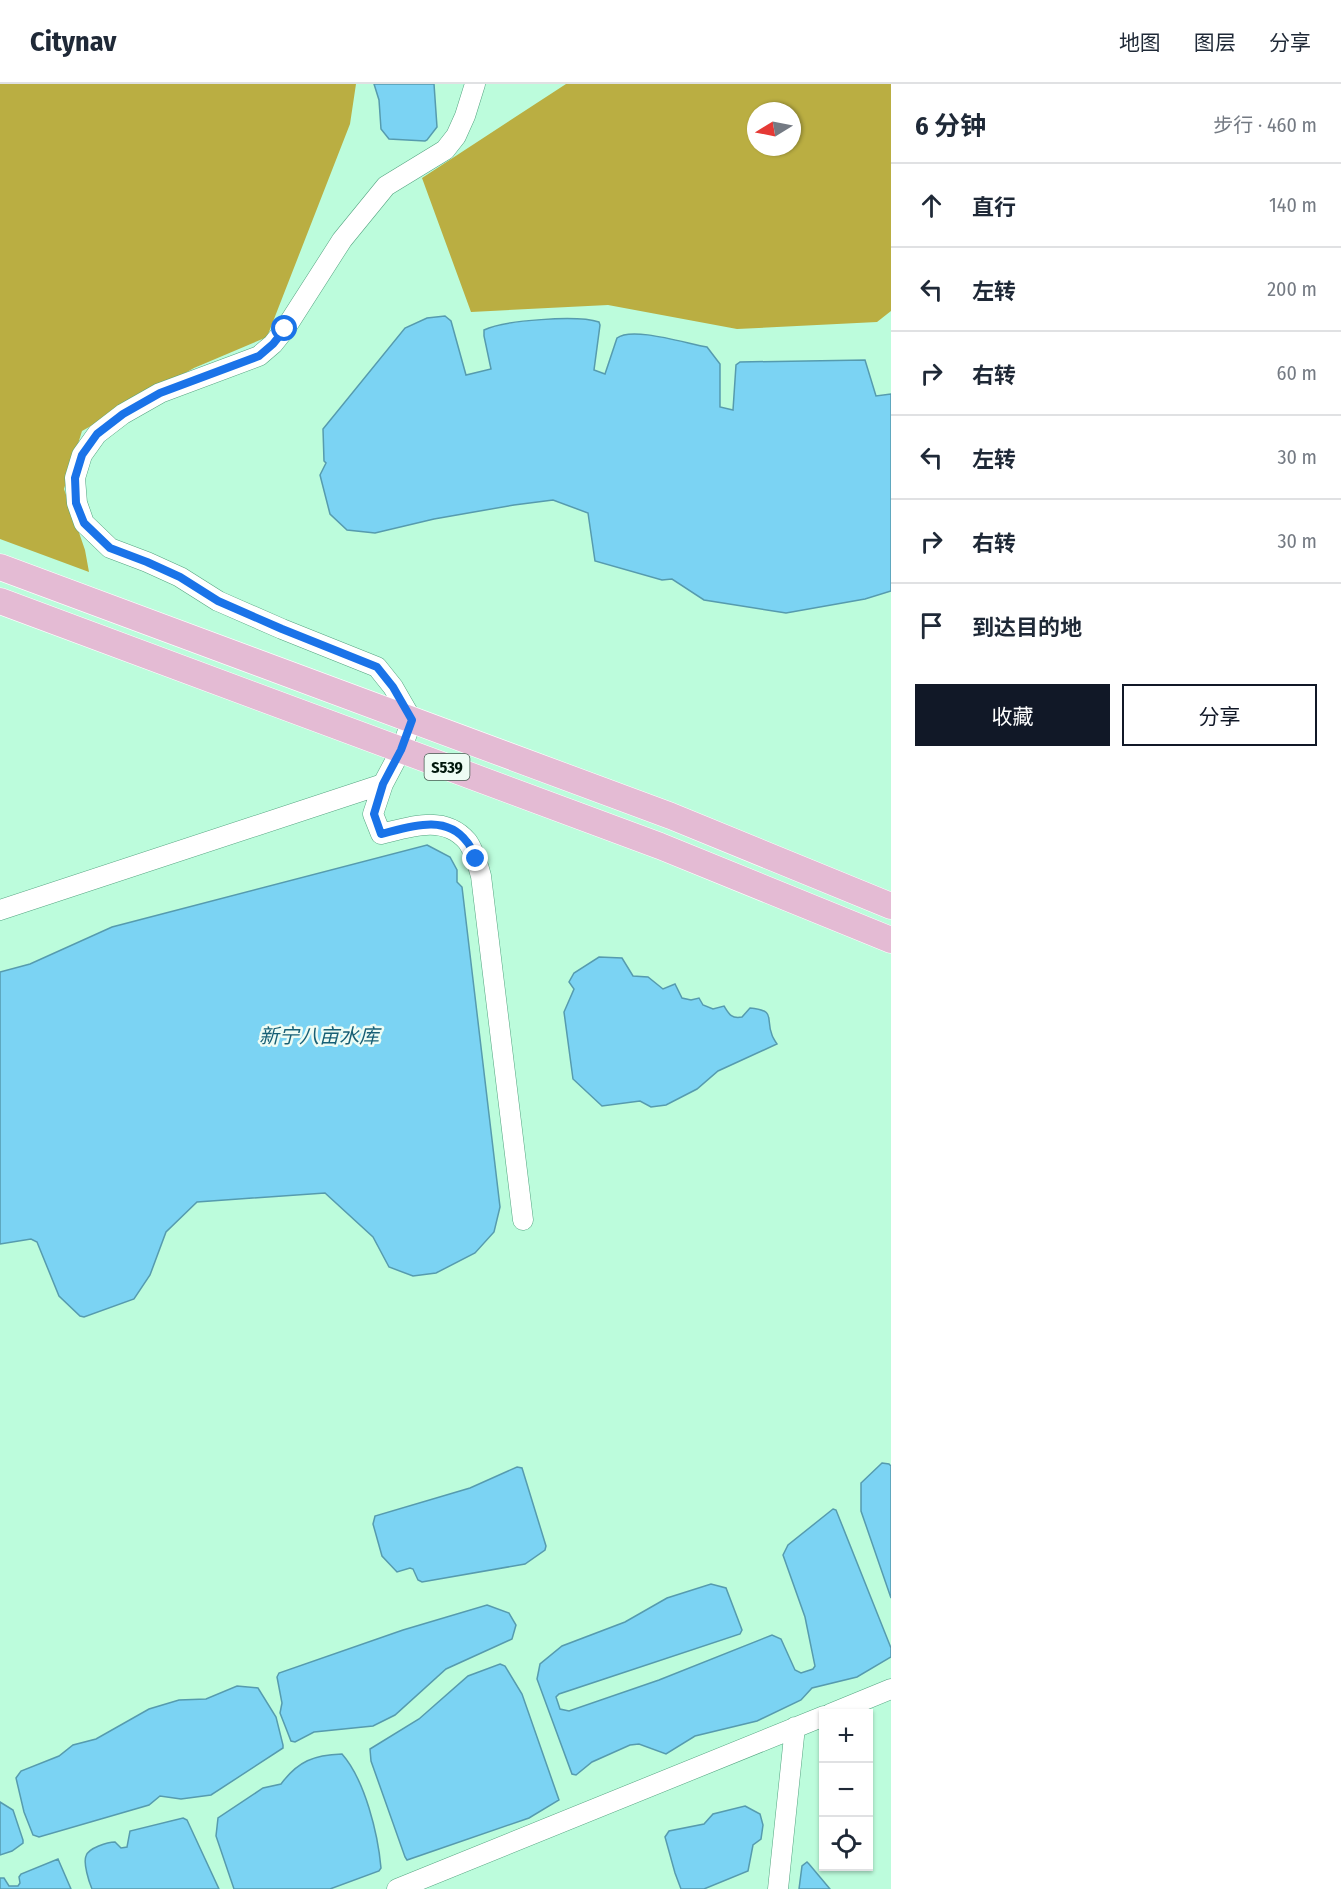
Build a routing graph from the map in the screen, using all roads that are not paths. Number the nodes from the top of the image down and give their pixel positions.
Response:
1 (475, 84) edge
2 (0, 567) edge
3 (0, 601) edge
4 (412, 720) junction
5 (401, 750) junction
6 (383, 784) junction
7 (891, 906) edge
8 (0, 910) edge
9 (891, 940) edge
10 (523, 1220) dead end
11 (891, 1689) edge
12 (840, 1709) edge
13 (819, 1718) edge
14 (795, 1727) junction
15 (397, 1889) edge
16 (778, 1889) edge

1 - 4 street
2 - 4 main road, S539
3 - 5 main road, S539
4 - 5 street
4 - 7 main road, S539
5 - 6 street
5 - 9 main road, S539
6 - 8 street
6 - 10 street
11 - 12 street
13 - 14 street
14 - 15 street
14 - 16 street

